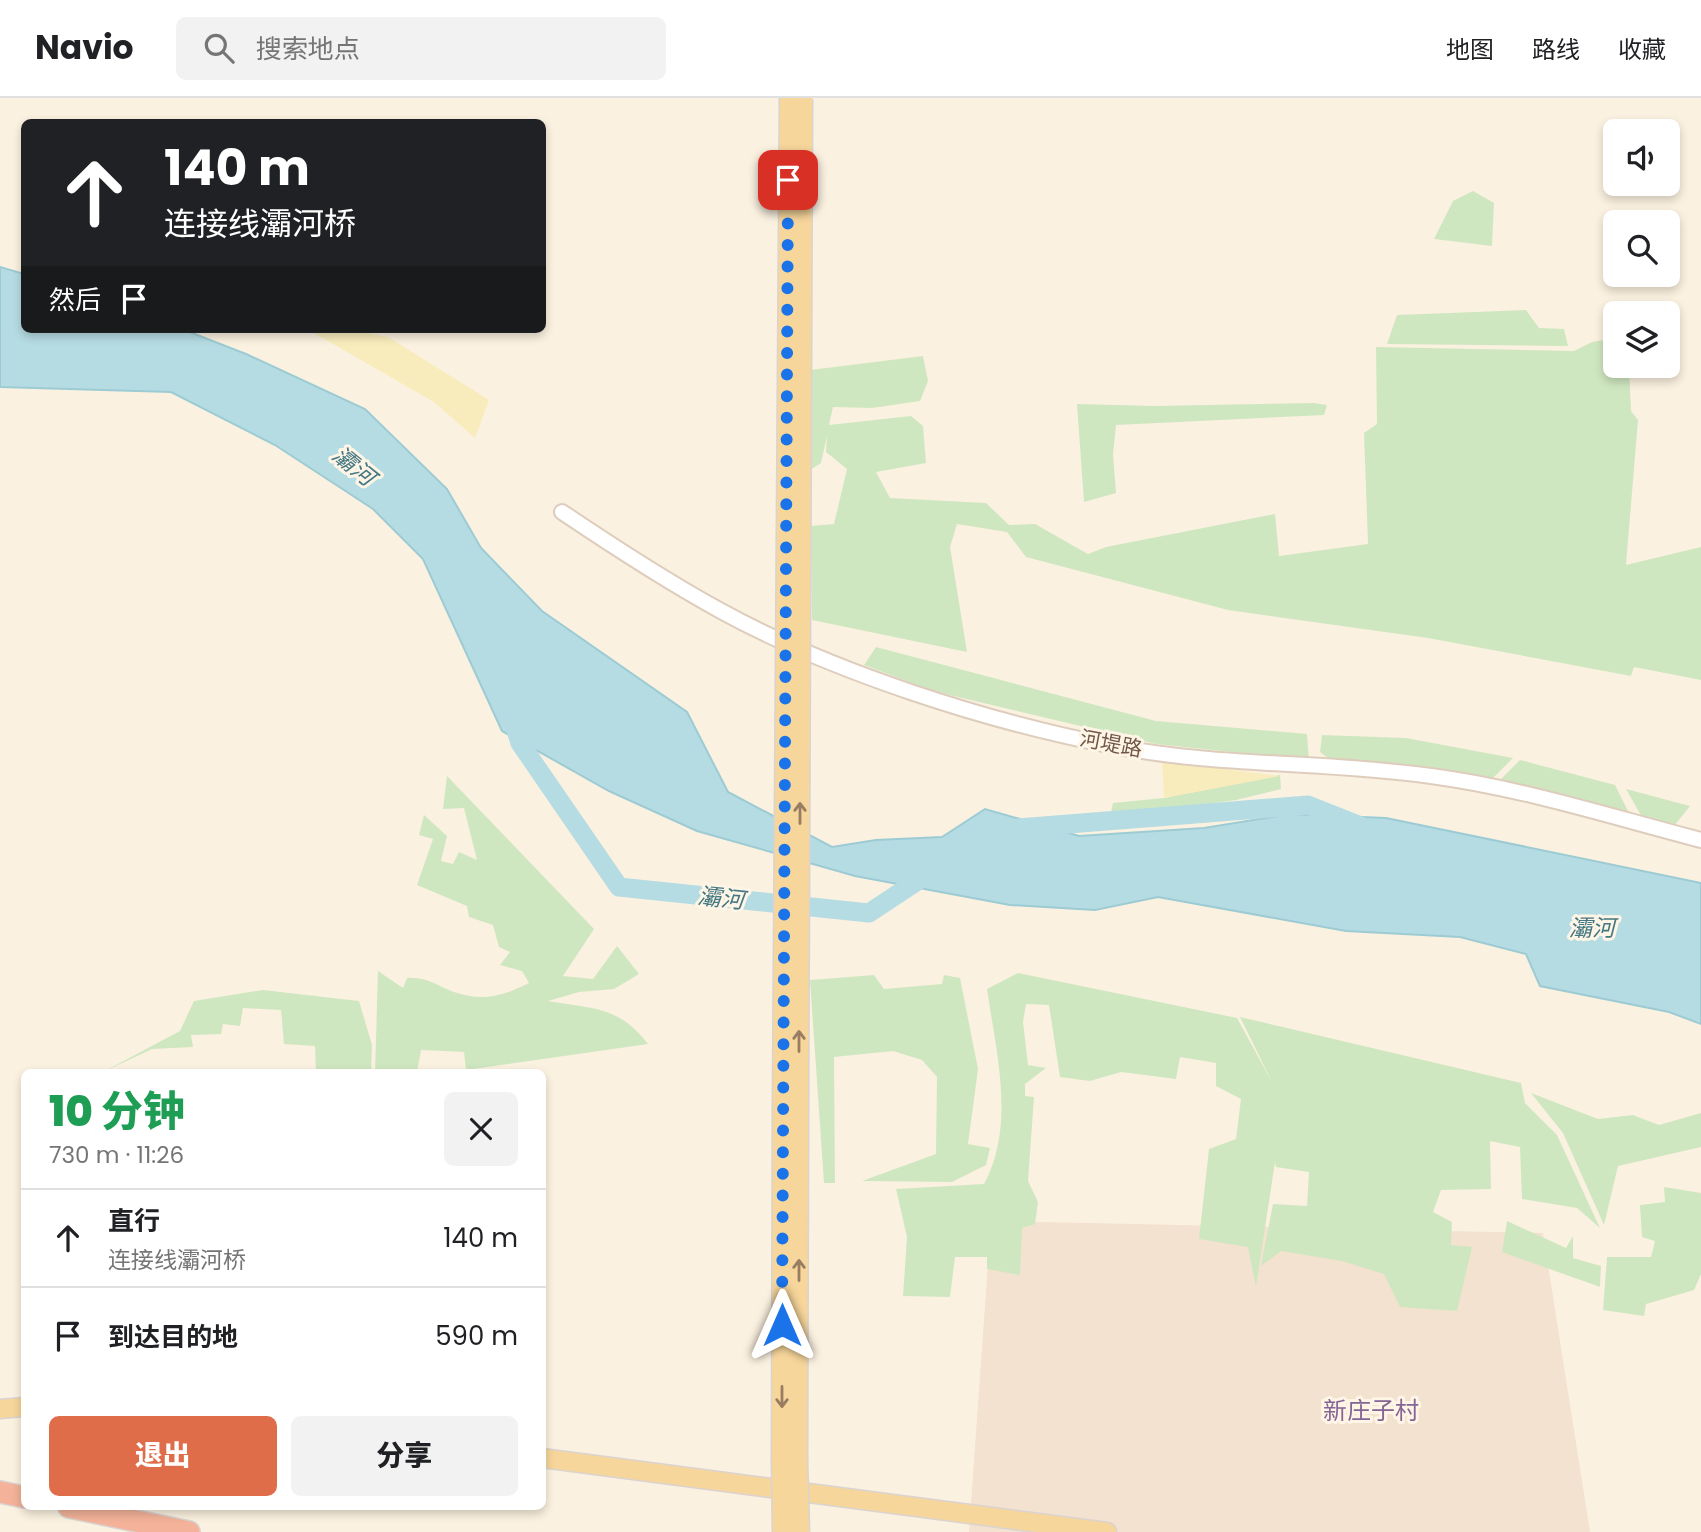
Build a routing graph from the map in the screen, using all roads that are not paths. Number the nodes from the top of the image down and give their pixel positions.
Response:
1 (796, 98) edge
2 (562, 512) dead end
3 (1701, 840) edge
4 (21, 1407) edge
5 (0, 1409) edge
6 (546, 1459) edge
7 (790, 1460) junction
8 (0, 1492) edge
9 (21, 1496) edge
10 (83, 1510) edge
11 (189, 1532) edge
12 (782, 1532) edge
13 (800, 1532) edge
14 (1107, 1532) edge

1 - 7 main road, bridge
2 - 3 street, 河堤路
4 - 5 main road
6 - 14 main road
7 - 12 main road, bridge
7 - 13 main road, bridge
8 - 9 highway
10 - 11 highway

